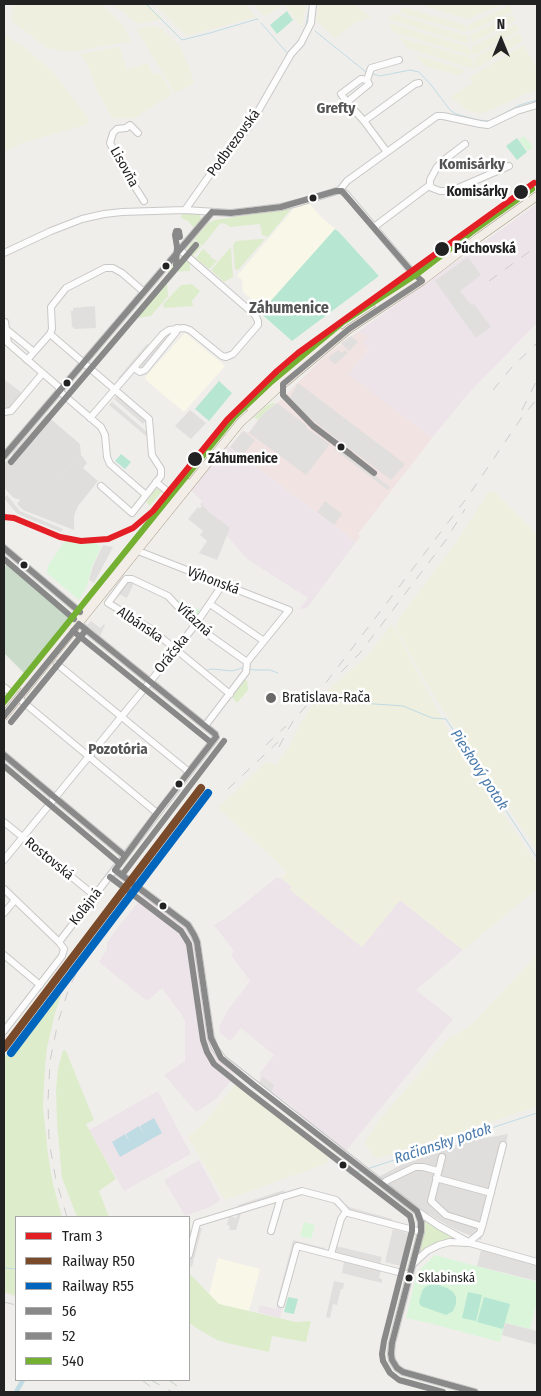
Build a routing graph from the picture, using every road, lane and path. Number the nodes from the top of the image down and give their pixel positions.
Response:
1 (313, 4) edge
2 (399, 60) dead end
3 (419, 83) dead end
4 (537, 105) edge
5 (364, 122) junction
6 (138, 133) dead end
7 (465, 144) dead end
8 (387, 152) junction
9 (509, 166) dead end
10 (430, 185) junction
11 (537, 189) edge
12 (340, 190) junction
13 (537, 196) edge
14 (144, 201) junction
15 (153, 210) junction
16 (185, 210) junction
17 (138, 211) junction
18 (212, 212) junction
19 (374, 227) junction
20 (180, 250) junction
21 (4, 253) edge
22 (417, 276) junction
23 (144, 292) junction
24 (5, 325) edge
25 (176, 328) junction
26 (50, 334) junction
27 (34, 352) junction
28 (27, 360) junction
29 (84, 362) junction
30 (134, 368) junction
31 (42, 374) junction
32 (115, 389) junction
33 (60, 390) junction
34 (4, 412) edge
35 (90, 418) junction
36 (4, 456) edge
37 (156, 482) junction
38 (101, 486) dead end
39 (146, 495) junction
40 (171, 498) junction
41 (4, 548) edge
42 (134, 549) junction
43 (223, 584) junction
44 (116, 592) joint
45 (210, 604) junction
46 (90, 610) junction
47 (80, 612) junction
48 (79, 624) junction
49 (195, 626) junction
50 (264, 641) junction
51 (176, 650) junction
52 (248, 662) junction
53 (57, 664) dead end
54 (150, 681) junction
55 (4, 687) edge
56 (10, 692) dead end
57 (230, 694) junction
58 (22, 702) dead end
59 (4, 709) edge
60 (4, 716) edge
61 (121, 717) junction
62 (205, 726) junction
63 (4, 755) edge
64 (89, 756) junction
65 (189, 772) junction
66 (55, 797) junction
67 (157, 813) junction
68 (4, 822) edge
69 (22, 837) junction
70 (125, 856) junction
71 (4, 860) edge
72 (115, 870) junction
73 (4, 889) edge
74 (95, 896) junction
75 (15, 900) junction
76 (4, 913) edge
77 (59, 942) junction
78 (4, 955) edge
79 (40, 985) junction
80 (4, 1030) edge
81 (504, 1145) dead end
82 (442, 1157) dead end
83 (437, 1175) junction
84 (384, 1184) junction
85 (491, 1193) junction
86 (281, 1197) junction
87 (346, 1211) junction
88 (417, 1211) junction
89 (197, 1223) junction
90 (190, 1226) edge
91 (482, 1227) junction
92 (271, 1231) dead end
93 (421, 1232) junction
94 (470, 1243) junction
95 (190, 1251) edge
96 (331, 1254) junction
97 (537, 1262) edge
98 (412, 1264) junction
99 (410, 1275) junction
100 (282, 1304) dead end
101 (476, 1392) edge

1 - 16 street, Podbrezovská
2 - 5 street
3 - 5 street
4 - 8 street
5 - 8 street
6 - 14 street, Lisovňa
7 - 10 street
8 - 12 street
9 - 10 street
10 - 19 street
11 - 22 main road
12 - 18 street
12 - 19 street
13 - 40 main road
14 - 15 street, Lisovňa
14 - 17 street, Lisovňa
15 - 16 street
15 - 17 street
16 - 18 street
17 - 21 street
18 - 20 street
19 - 22 street
20 - 23 street
20 - 25 street
22 - 40 main road
23 - 26 street
23 - 29 street
24 - 27 street
24 - 28 street
25 - 30 street
25 - 30 street
26 - 27 street
26 - 29 street
27 - 28 street
28 - 31 street
29 - 32 street
29 - 33 street
30 - 32 street
31 - 33 street
31 - 34 street
32 - 35 street
32 - 37 street
33 - 35 street
33 - 36 street
35 - 39 street
37 - 39 street
37 - 40 street
38 - 39 street
40 - 42 main road
41 - 47 street
42 - 43 street, Výhonská
42 - 46 main road
42 - 47 main road
43 - 45 street, Oráčska
43 - 50 street, Výhonská
44 - 49 street, Víťazná
44 - 51 street, Albánska
45 - 49 street, Oráčska
45 - 50 street
46 - 47 main road
46 - 48 main road
47 - 48 main road
47 - 59 main road
48 - 54 street
48 - 60 main road
49 - 51 street, Oráčska
49 - 52 street, Víťazná
50 - 52 street
51 - 54 street, Oráčska
51 - 57 street, Albánska
52 - 57 street
53 - 61 street
54 - 61 street, Oráčska
54 - 62 street
55 - 56 street
57 - 62 street
58 - 64 street
61 - 64 street, Oráčska
61 - 65 street
62 - 65 street, Koľajná
63 - 66 street
64 - 66 street, Oráčska
64 - 67 street
65 - 67 street, Koľajná
66 - 69 street, Oráčska
66 - 70 street
67 - 70 street, Koľajná
68 - 69 street, Rostovská
69 - 71 street, Oráčska
69 - 74 street, Rostovská
70 - 72 street, Koľajná
72 - 74 street, Koľajná
72 - 84 street
73 - 75 street
74 - 77 street, Koľajná
75 - 76 street
75 - 77 street
77 - 79 street
78 - 79 street
79 - 80 street
81 - 85 street
82 - 83 street
83 - 84 street
83 - 85 street
83 - 91 street
84 - 88 street
85 - 91 street
86 - 87 street
86 - 89 street
86 - 92 street
87 - 93 street
87 - 96 street
88 - 93 street
88 - 94 street
89 - 90 street
89 - 95 street
91 - 94 street
93 - 98 street
94 - 97 street
94 - 98 street
96 - 99 street
96 - 100 street
98 - 99 street
99 - 101 street

